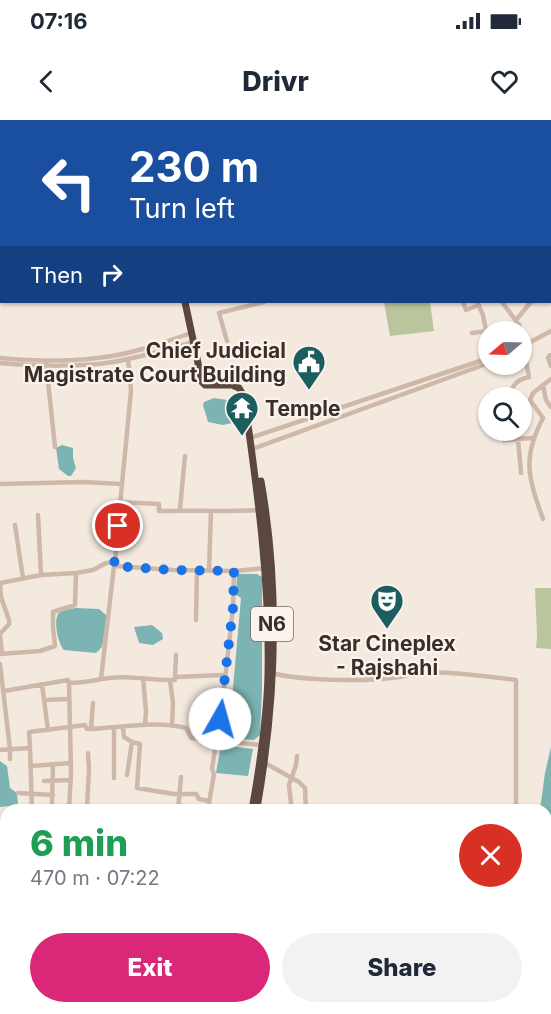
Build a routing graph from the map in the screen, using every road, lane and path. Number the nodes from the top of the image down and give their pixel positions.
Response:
1 (185, 303) edge
2 (250, 303) edge
3 (463, 303) edge
4 (478, 303) edge
5 (505, 303) edge
6 (530, 303) edge
7 (484, 321) edge
8 (516, 321) edge
9 (518, 321) edge
10 (551, 331) edge
11 (478, 332) edge
12 (191, 333) junction
13 (472, 333) dead end
14 (227, 341) dead end
15 (194, 342) junction
16 (550, 354) edge
17 (128, 356) junction
18 (0, 358) edge
19 (0, 363) edge
20 (46, 363) junction
21 (478, 363) edge
22 (478, 366) edge
23 (551, 366) edge
24 (460, 371) junction
25 (551, 379) edge
26 (543, 385) junction
27 (511, 387) edge
28 (551, 408) edge
29 (543, 418) junction
30 (252, 438) junction
31 (532, 438) edge
32 (518, 441) edge
33 (532, 441) edge
34 (55, 447) dead end
35 (253, 449) junction
36 (185, 456) dead end
37 (521, 473) dead end
38 (0, 484) edge
39 (122, 484) junction
40 (119, 502) junction
41 (180, 509) junction
42 (261, 510) junction
43 (211, 511) junction
44 (38, 515) dead end
45 (543, 519) dead end
46 (15, 525) dead end
47 (115, 564) junction
48 (266, 568) junction
49 (197, 570) junction
50 (209, 571) junction
51 (234, 571) junction
52 (76, 573) junction
53 (41, 575) junction
54 (23, 578) junction
55 (0, 584) edge
56 (196, 620) dead end
57 (0, 635) edge
58 (1, 654) edge
59 (176, 655) dead end
60 (0, 664) edge
61 (271, 673) junction
62 (225, 677) junction
63 (143, 678) junction
64 (173, 678) junction
65 (101, 679) junction
66 (69, 683) junction
67 (42, 684) junction
68 (4, 691) junction
69 (69, 699) junction
70 (44, 700) junction
71 (2, 703) edge
72 (93, 703) dead end
73 (145, 725) junction
74 (69, 726) junction
75 (172, 726) junction
76 (114, 728) junction
77 (123, 728) junction
78 (91, 729) junction
79 (48, 730) junction
80 (217, 741) junction
81 (132, 742) junction
82 (263, 745) junction
83 (30, 748) junction
84 (0, 750) edge
85 (10, 750) junction
86 (87, 753) dead end
87 (297, 756) dead end
88 (10, 759) dead end
89 (71, 763) junction
90 (265, 763) junction
91 (53, 765) junction
92 (32, 766) junction
93 (127, 775) dead end
94 (181, 777) dead end
95 (292, 777) junction
96 (114, 778) dead end
97 (53, 780) junction
98 (71, 780) junction
99 (44, 781) dead end
100 (32, 793) junction
101 (18, 794) dead end
102 (179, 794) junction
103 (52, 795) junction
104 (209, 801) junction
105 (52, 803) dead end
106 (291, 803) dead end
107 (33, 804) edge
108 (70, 804) edge
109 (87, 804) edge
110 (178, 804) edge
111 (209, 804) edge
112 (253, 804) edge
113 (258, 804) edge
114 (305, 804) edge
115 (516, 804) edge

1 - 12 highway, N6
2 - 14 street
3 - 4 street
4 - 7 street
5 - 8 street
6 - 9 street
10 - 27 street
11 - 13 street
12 - 15 highway, N6
12 - 17 street
15 - 17 street
15 - 30 highway, N6
16 - 23 street
17 - 20 street
17 - 39 street
18 - 20 street
19 - 20 street
20 - 34 street
21 - 24 street
22 - 24 street
24 - 30 street
24 - 35 street
25 - 26 street
26 - 28 street
26 - 29 street
28 - 29 street
29 - 31 street
30 - 35 highway, N6
32 - 37 street
33 - 45 street
35 - 42 highway, N6
35 - 61 highway, N6
36 - 41 street
38 - 39 street
39 - 40 street
40 - 41 street
40 - 47 street
41 - 43 street
42 - 43 street
42 - 48 highway, N6
43 - 50 street
44 - 53 street
46 - 54 street
47 - 49 street
47 - 52 street
47 - 65 street
48 - 51 street
48 - 61 highway, N6
49 - 50 street
49 - 56 street
50 - 51 street
51 - 62 street
52 - 53 street
52 - 58 street
53 - 54 street
54 - 55 street
55 - 57 street
57 - 58 street
59 - 64 street
60 - 68 street
61 - 82 highway, N6
61 - 90 highway, N6
61 - 115 street
62 - 64 street
62 - 80 street
63 - 64 street
63 - 65 street
63 - 73 street
64 - 75 street
65 - 66 street
66 - 67 street
66 - 69 street
67 - 68 street
67 - 70 street
68 - 71 street
69 - 70 street
69 - 74 street
70 - 79 street
71 - 85 street
72 - 78 street
73 - 75 street
73 - 77 street
74 - 78 street
74 - 79 street
74 - 89 street
75 - 80 street
76 - 77 street
76 - 78 street
76 - 96 street
77 - 81 street
79 - 83 street
80 - 82 street
80 - 104 street
81 - 93 street
81 - 102 street
82 - 112 highway, N6
83 - 85 street
83 - 92 street
84 - 85 street
85 - 88 street
86 - 109 street
87 - 95 street
89 - 91 street
89 - 98 street
90 - 95 street
90 - 113 highway, N6
91 - 92 street
91 - 97 street
92 - 100 street
94 - 102 street
95 - 106 street
95 - 114 street
97 - 98 street
97 - 99 street
97 - 103 street
98 - 108 street
100 - 101 street
100 - 103 street
100 - 107 street
102 - 104 street
102 - 110 street
103 - 105 street
104 - 111 street

